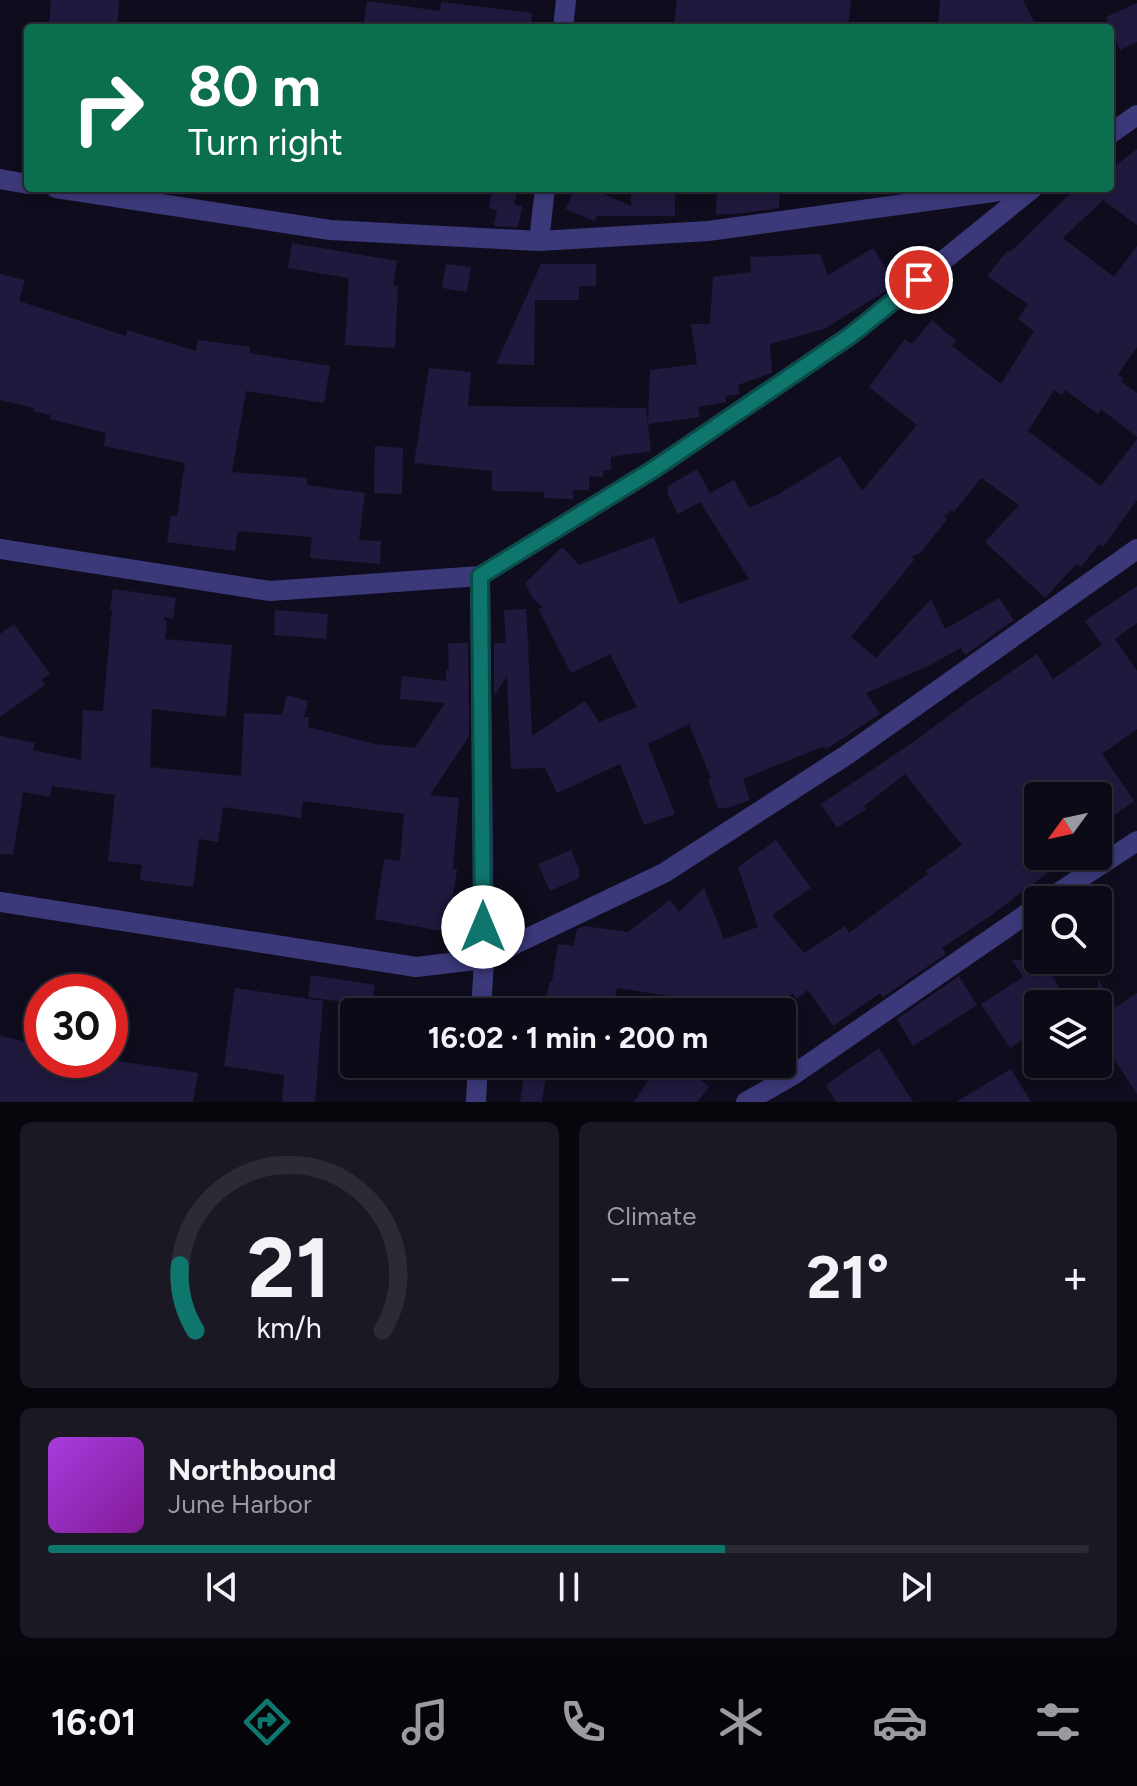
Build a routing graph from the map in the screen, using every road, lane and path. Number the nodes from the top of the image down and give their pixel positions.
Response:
1 (566, 0) edge
2 (563, 24) edge
3 (1137, 115) edge
4 (1114, 131) edge
5 (0, 179) edge
6 (24, 183) edge
7 (82, 192) edge
8 (545, 192) edge
9 (994, 192) edge
10 (1028, 192) edge
11 (539, 241) junction
12 (0, 549) edge
13 (1137, 549) edge
14 (480, 576) junction
15 (1137, 841) edge
16 (1068, 886) edge
17 (0, 902) edge
18 (1024, 916) edge
19 (484, 959) junction
20 (482, 998) edge
21 (477, 1078) edge
22 (476, 1102) edge
23 (746, 1102) edge

1 - 2 street
3 - 4 street
5 - 6 street
7 - 11 street
8 - 11 street
9 - 11 street
10 - 14 street
12 - 14 street
13 - 19 street
14 - 19 street
15 - 16 street
17 - 19 street
18 - 23 street
19 - 20 street
21 - 22 street

